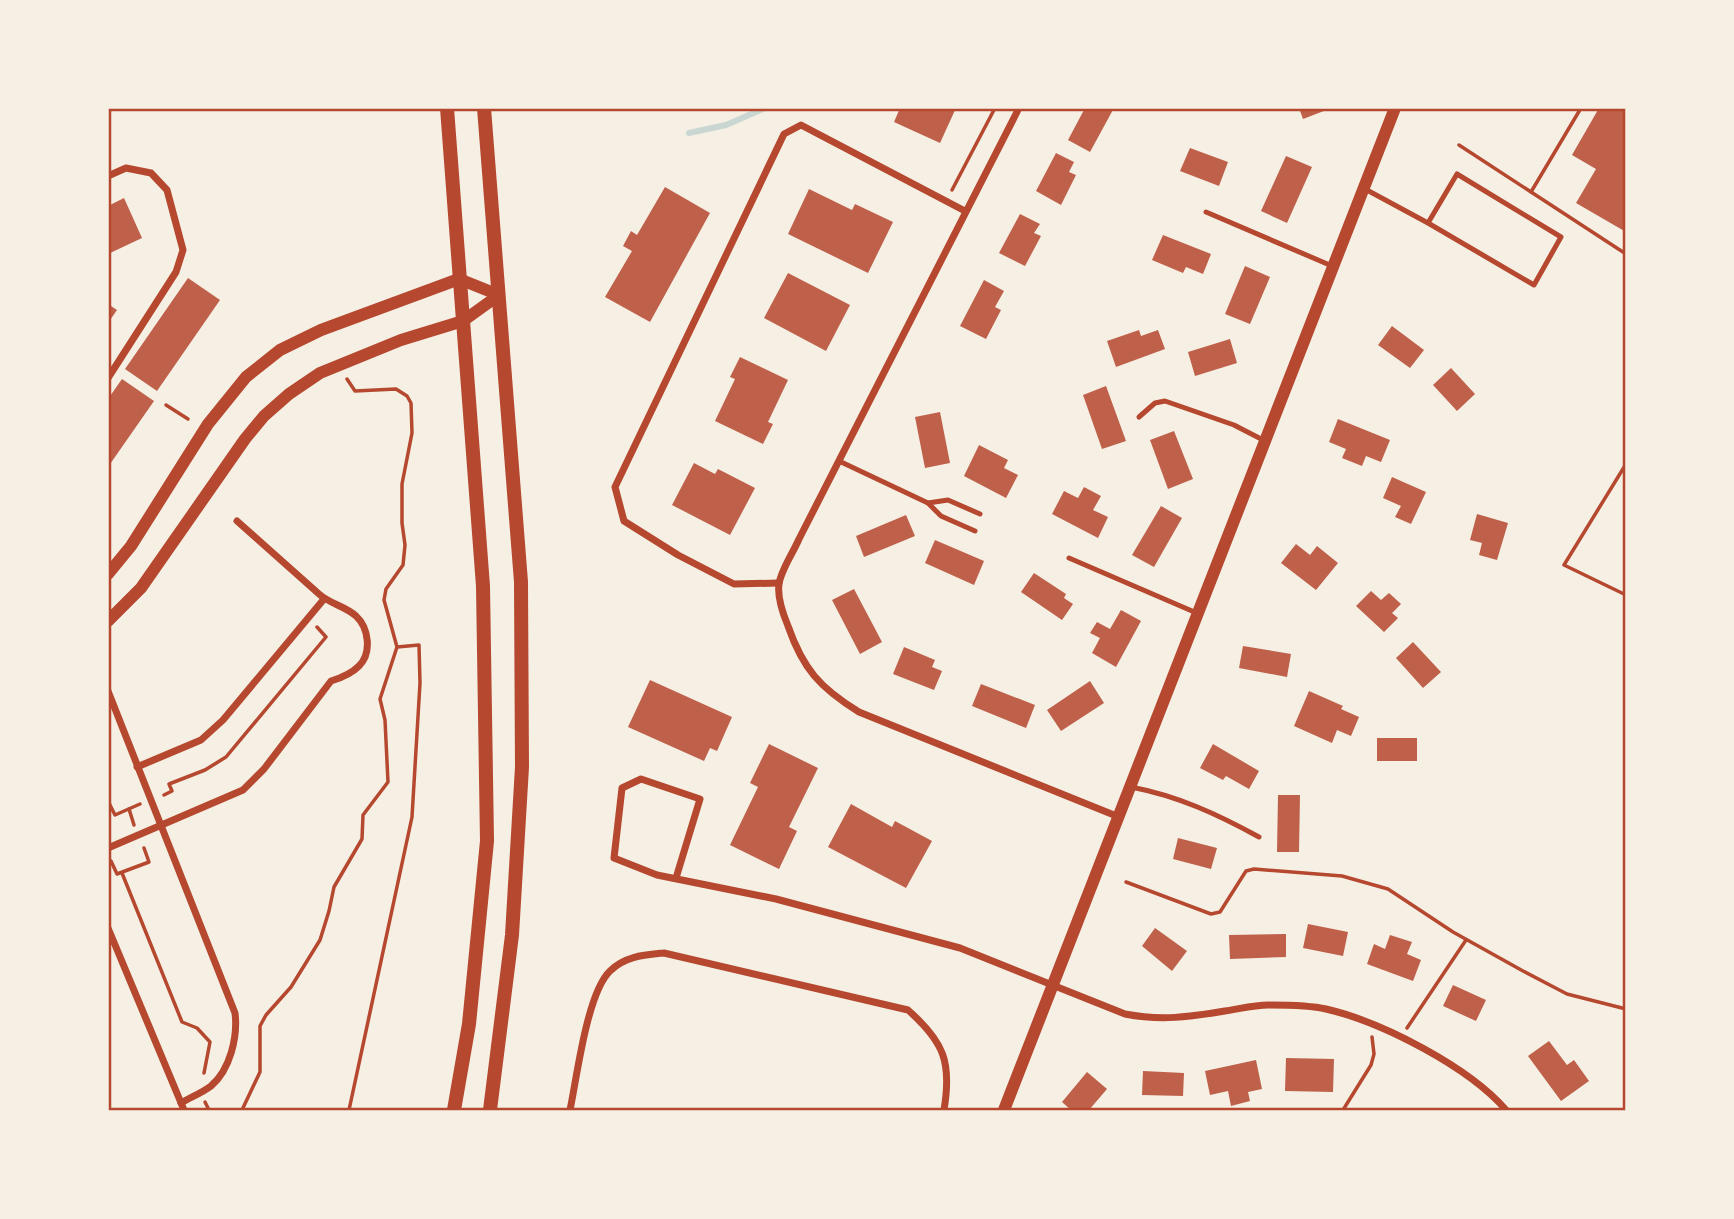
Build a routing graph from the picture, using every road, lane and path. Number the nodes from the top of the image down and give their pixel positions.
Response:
1 (447, 108) edge
2 (484, 108) edge
3 (995, 108) edge
4 (1019, 108) edge
5 (1395, 108) edge
6 (1581, 108) edge
7 (1459, 145) dead end
8 (108, 176) edge
9 (1365, 189) junction
10 (1531, 192) junction
11 (946, 201) junction
12 (965, 211) junction
13 (1206, 212) dead end
14 (1429, 223) junction
15 (1626, 254) edge
16 (1332, 266) junction
17 (459, 279) junction
18 (499, 295) junction
19 (463, 321) junction
20 (340, 363) junction
21 (108, 378) edge
22 (166, 405) dead end
23 (1139, 417) dead end
24 (188, 419) dead end
25 (1265, 441) junction
26 (839, 461) junction
27 (1626, 464) edge
28 (929, 503) junction
29 (980, 514) dead end
30 (237, 521) dead end
31 (975, 531) dead end
32 (1069, 558) dead end
33 (108, 574) edge
34 (779, 583) junction
35 (1626, 595) edge
36 (324, 599) junction
37 (1199, 614) junction
38 (108, 621) edge
39 (314, 625) dead end
40 (397, 647) junction
41 (108, 691) edge
42 (137, 767) junction
43 (1131, 787) junction
44 (163, 795) dead end
45 (108, 801) edge
46 (141, 804) dead end
47 (129, 809) junction
48 (115, 815) junction
49 (108, 817) edge
50 (1119, 817) junction
51 (160, 826) junction
52 (135, 827) dead end
53 (1259, 837) dead end
54 (108, 848) edge
55 (144, 848) dead end
56 (111, 860) dead end
57 (122, 873) junction
58 (676, 878) junction
59 (1126, 882) dead end
60 (108, 928) edge
61 (1466, 940) junction
62 (1053, 985) junction
63 (1626, 1009) edge
64 (1376, 1026) junction
65 (1401, 1036) junction
66 (202, 1080) dead end
67 (183, 1107) edge
68 (242, 1111) edge
69 (349, 1111) edge
70 (454, 1111) edge
71 (490, 1111) edge
72 (570, 1111) edge
73 (944, 1111) edge
74 (1004, 1111) edge
75 (1343, 1111) edge
76 (1506, 1111) edge

1 - 17 main road
2 - 18 main road
3 - 11 path
4 - 12 street
5 - 9 street
6 - 10 path
7 - 10 path
8 - 21 street
9 - 14 lane
9 - 16 street
10 - 15 path
11 - 12 street
11 - 34 street
12 - 26 street
13 - 16 lane
14 - 14 lane
16 - 25 street
17 - 18 street
17 - 19 main road
17 - 33 street
18 - 19 street
18 - 71 main road
19 - 20 street
19 - 70 main road
20 - 38 street
20 - 40 path
22 - 24 path
23 - 25 lane
25 - 37 street
26 - 28 lane
26 - 34 street
27 - 35 path
28 - 29 lane
28 - 31 lane
30 - 36 street
32 - 37 lane
34 - 50 street
36 - 42 street
36 - 51 street
37 - 43 street
39 - 44 path
40 - 68 path
40 - 69 path
41 - 42 street
42 - 51 street
43 - 50 street
43 - 53 lane
45 - 48 path
46 - 47 path
47 - 48 path
47 - 52 path
48 - 49 path
50 - 62 street
51 - 54 street
51 - 67 street
55 - 57 path
56 - 57 path
57 - 66 path
58 - 58 street
58 - 62 street
59 - 61 path
60 - 67 street
61 - 63 path
61 - 65 path
62 - 64 street
62 - 74 street
64 - 65 street
64 - 75 path
65 - 76 street
72 - 73 street

